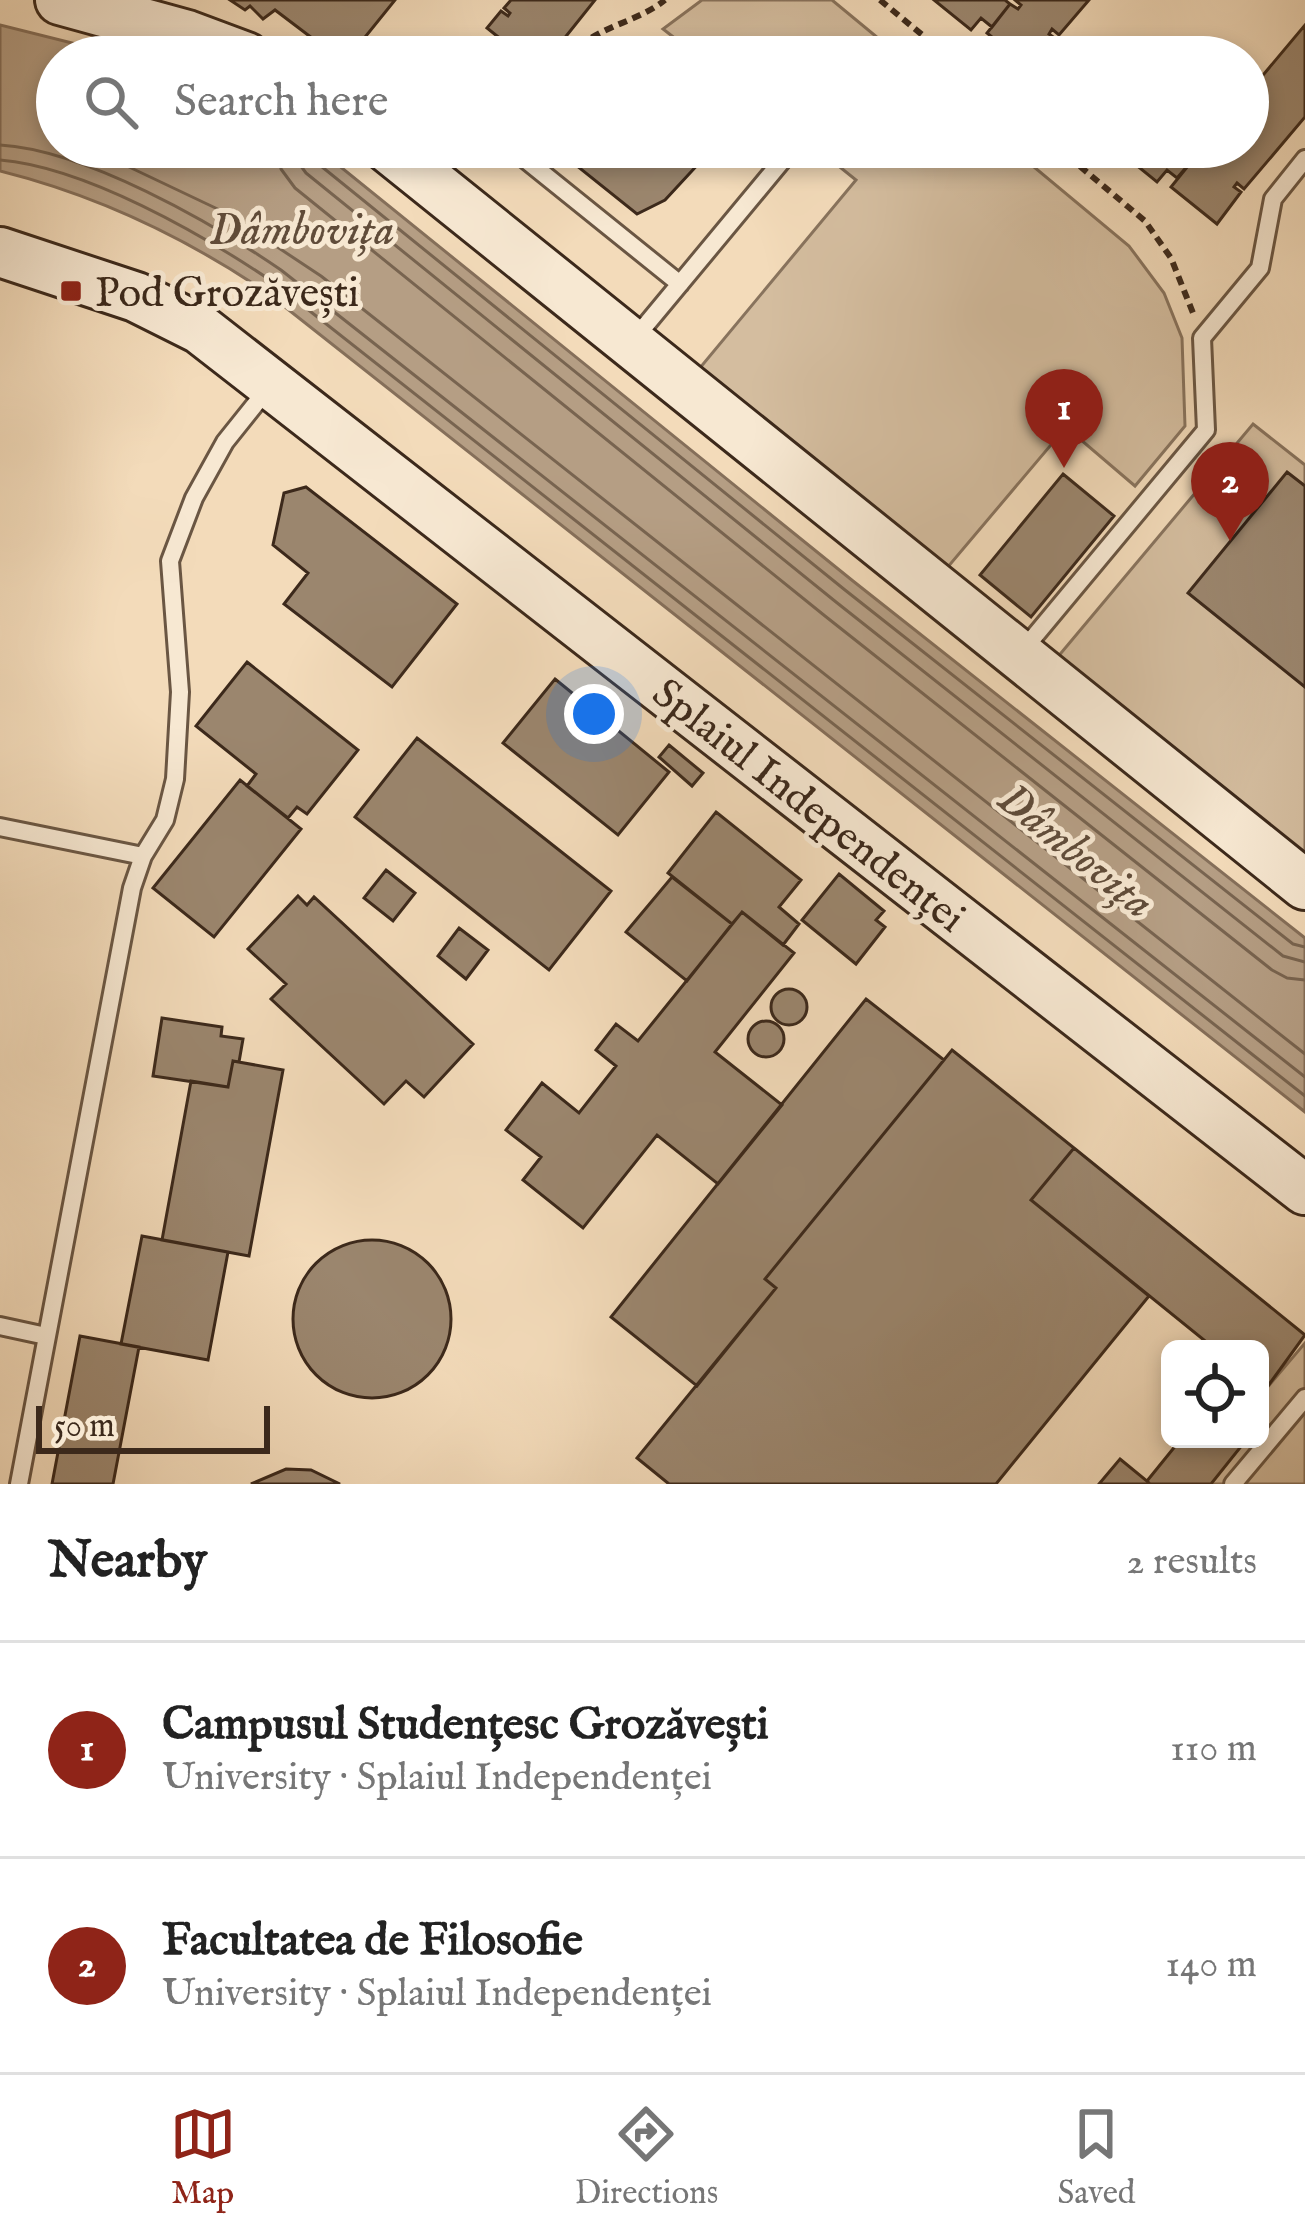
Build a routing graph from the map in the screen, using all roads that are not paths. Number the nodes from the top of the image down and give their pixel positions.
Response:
1 (59, 0) edge
2 (190, 36) edge
3 (1305, 160) edge
4 (413, 168) edge
5 (536, 168) edge
6 (776, 168) edge
7 (0, 253) edge
8 (680, 284) junction
9 (631, 344) junction
10 (271, 384) junction
11 (1018, 655) junction
12 (0, 827) edge
13 (143, 856) junction
14 (1305, 885) edge
15 (1305, 1190) edge
16 (0, 1326) edge
17 (46, 1336) junction
18 (1305, 1398) edge
19 (19, 1484) edge
20 (1233, 1484) edge

1 - 2 main road
3 - 11 lane
4 - 9 main road
5 - 8 lane
6 - 8 lane
7 - 10 main road, Splaiul Independenței
8 - 9 lane
9 - 11 main road
10 - 13 lane
10 - 15 main road, Splaiul Independenței
11 - 14 main road
12 - 13 lane
13 - 17 lane
16 - 17 lane
17 - 19 lane
18 - 20 lane

